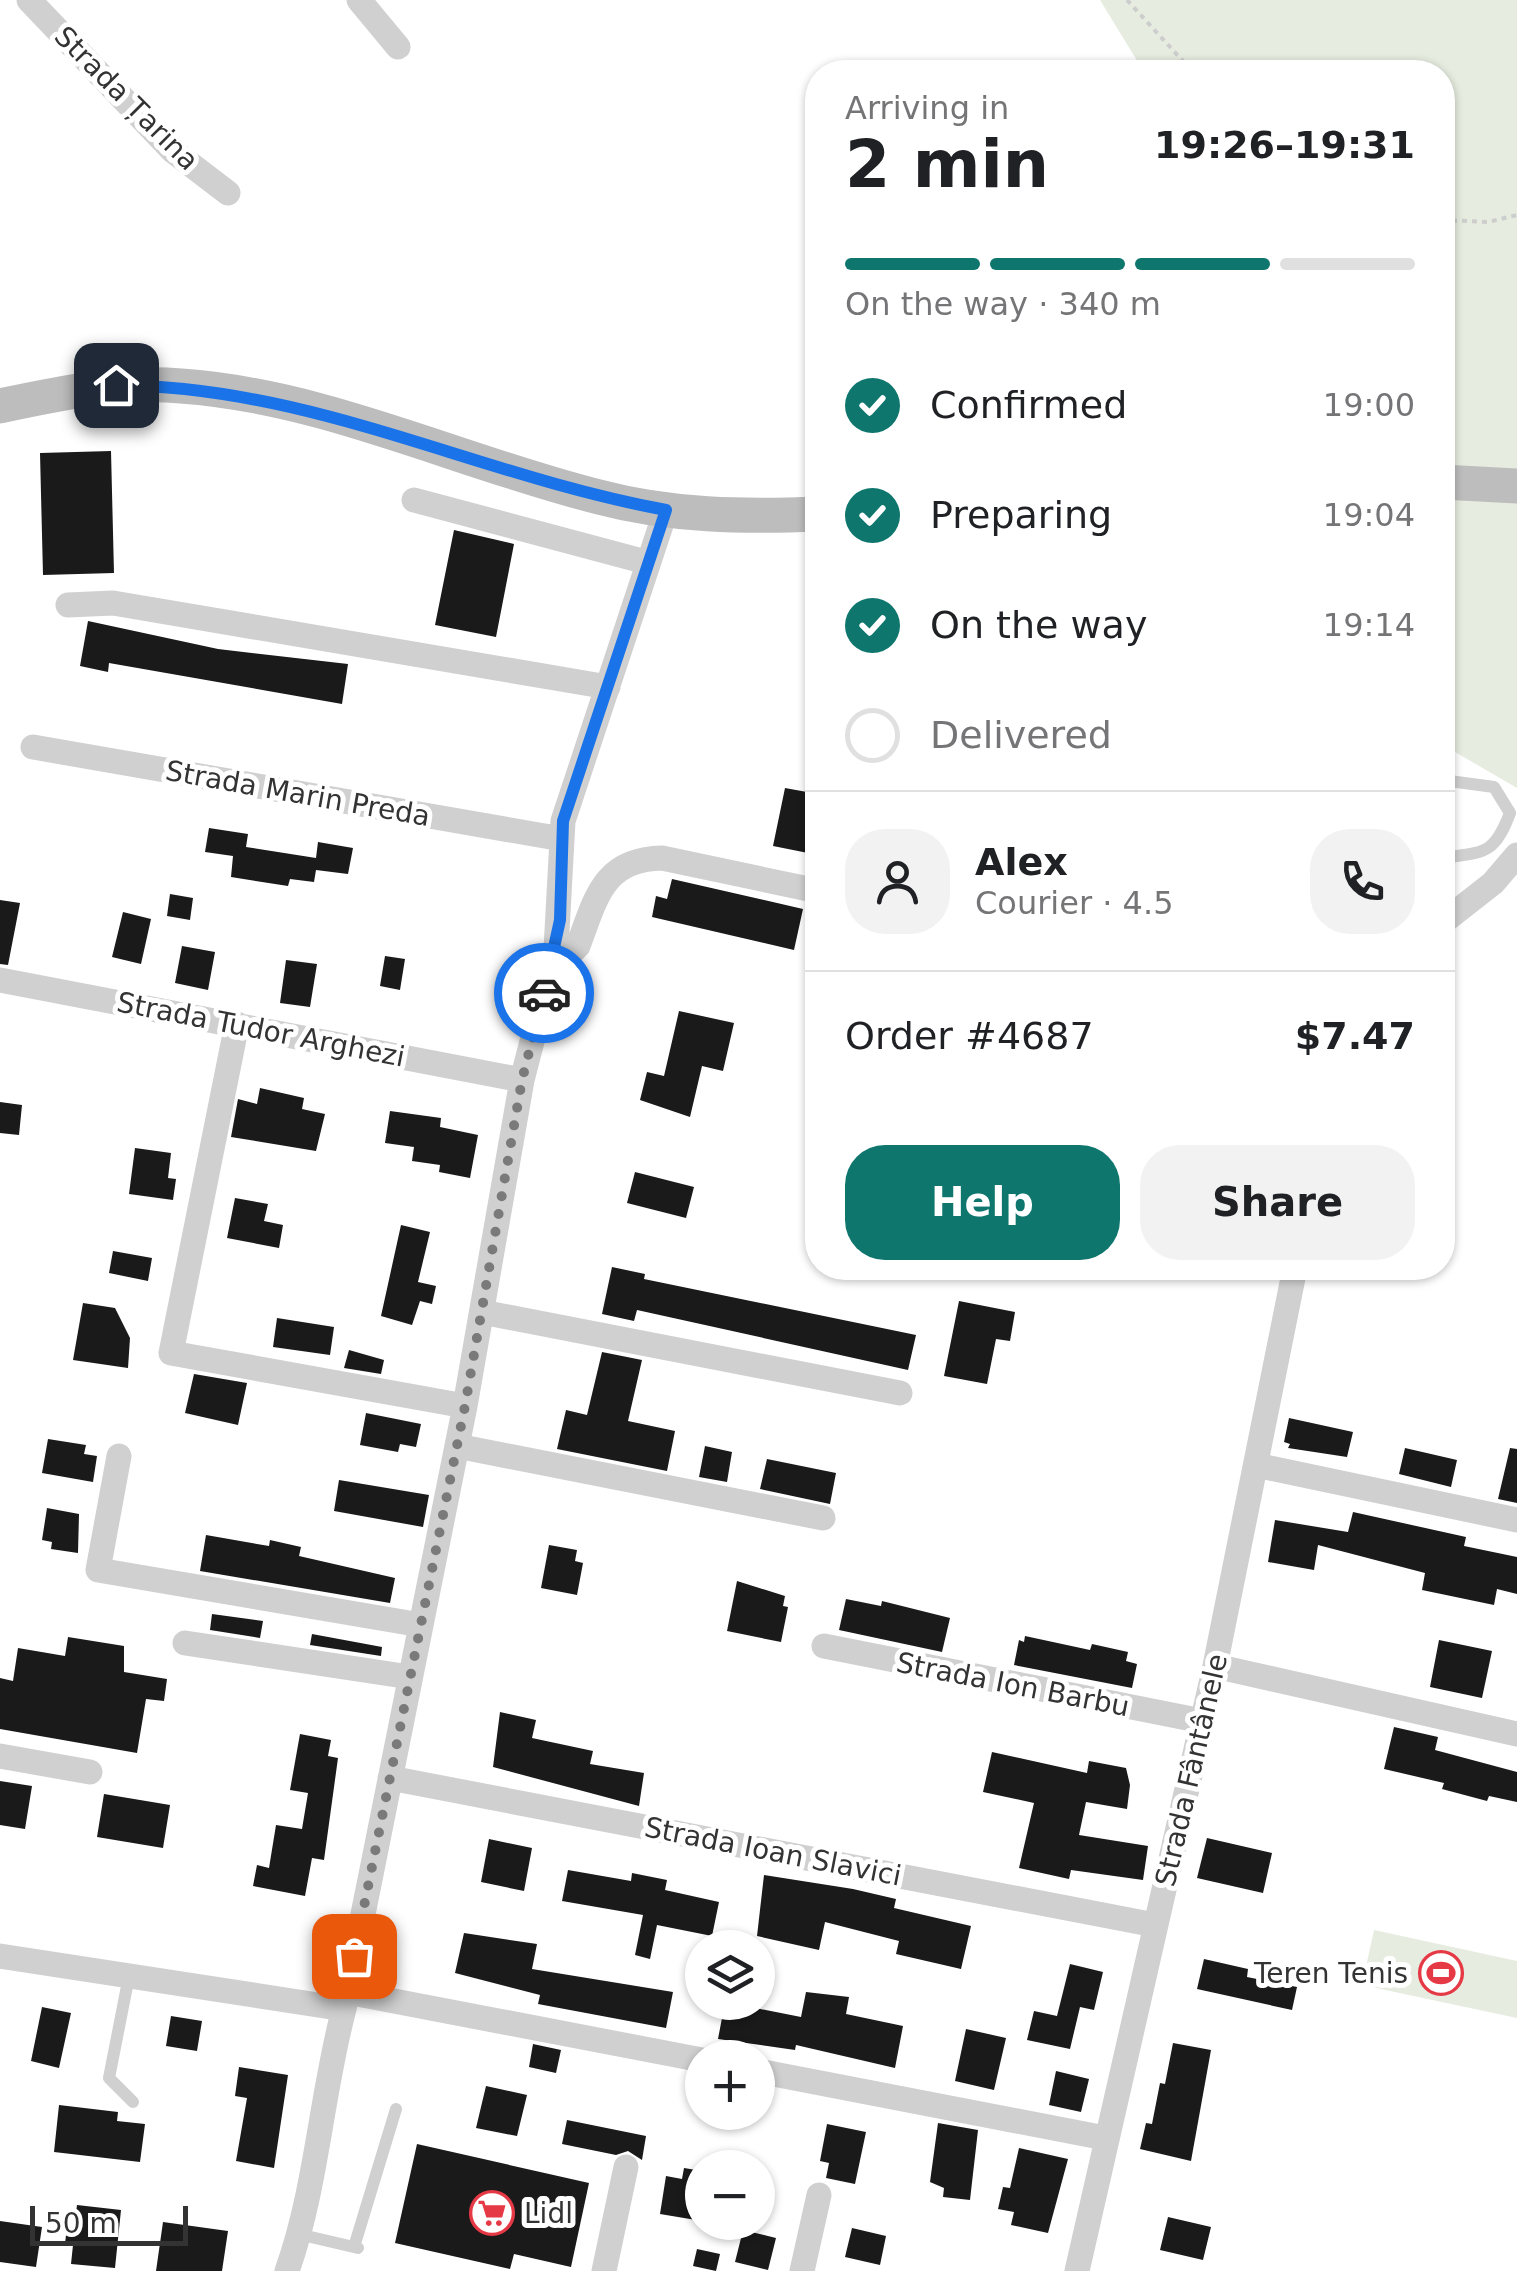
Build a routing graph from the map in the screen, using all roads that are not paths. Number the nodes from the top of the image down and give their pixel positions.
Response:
1 (29, 0) edge
2 (359, 0) edge
3 (398, 47) dead end
4 (228, 193) dead end
5 (0, 406) edge
6 (1455, 483) edge
7 (1517, 486) edge
8 (414, 500) dead end
9 (659, 508) junction
10 (805, 514) edge
11 (648, 556) junction
12 (68, 605) dead end
13 (608, 687) junction
14 (32, 747) dead end
15 (1455, 782) edge
16 (562, 839) junction
17 (1455, 856) edge
18 (1517, 856) edge
19 (805, 888) edge
20 (1455, 913) edge
21 (556, 949) junction
22 (0, 980) edge
23 (237, 1024) junction
24 (522, 1080) junction
25 (1293, 1280) edge
26 (482, 1312) junction
27 (900, 1393) dead end
28 (465, 1406) junction
29 (457, 1446) junction
30 (119, 1456) dead end
31 (1256, 1465) junction
32 (823, 1518) dead end
33 (1517, 1520) edge
34 (421, 1625) junction
35 (185, 1643) dead end
36 (824, 1646) dead end
37 (1215, 1666) junction
38 (410, 1677) junction
39 (1202, 1721) junction
40 (1517, 1734) edge
41 (0, 1756) edge
42 (90, 1772) dead end
43 (390, 1778) junction
44 (1155, 1925) junction
45 (0, 1956) edge
46 (129, 1976) junction
47 (346, 2000) junction
48 (685, 2057) edge
49 (775, 2074) edge
50 (133, 2102) dead end
51 (396, 2109) dead end
52 (1105, 2138) junction
53 (626, 2167) dead end
54 (819, 2195) dead end
55 (298, 2234) junction
56 (287, 2271) edge
57 (604, 2271) edge
58 (802, 2271) edge
59 (1077, 2271) edge

1 - 4 street, Strada Țarina
2 - 3 street
5 - 9 main road
6 - 7 main road
8 - 11 street
9 - 10 main road
9 - 11 street
11 - 13 street
12 - 13 street
13 - 16 street
14 - 16 street, Strada Marin Preda
15 - 17 lane
16 - 21 street
18 - 20 street
19 - 21 street
21 - 24 street
22 - 23 street, Strada Tudor Arghezi
23 - 24 street, Strada Tudor Arghezi
23 - 28 street
24 - 26 street
25 - 31 street, Strada Fântânele
26 - 27 street
26 - 28 street
28 - 29 street
29 - 32 street
29 - 34 street
30 - 34 street
31 - 33 street
31 - 37 street, Strada Fântânele
34 - 38 street
35 - 38 street
36 - 39 street, Strada Ion Barbu
37 - 39 street, Strada Fântânele
37 - 40 street
38 - 43 street
39 - 44 street, Strada Fântânele
41 - 42 street
43 - 44 street, Strada Ioan Slavici
43 - 47 street
44 - 52 street, Strada Fântânele
45 - 46 street
46 - 47 street
46 - 50 lane
47 - 48 street
47 - 55 street
49 - 52 street
51 - 55 lane
52 - 59 street, Strada Fântânele
53 - 57 street
54 - 58 street
55 - 56 street

